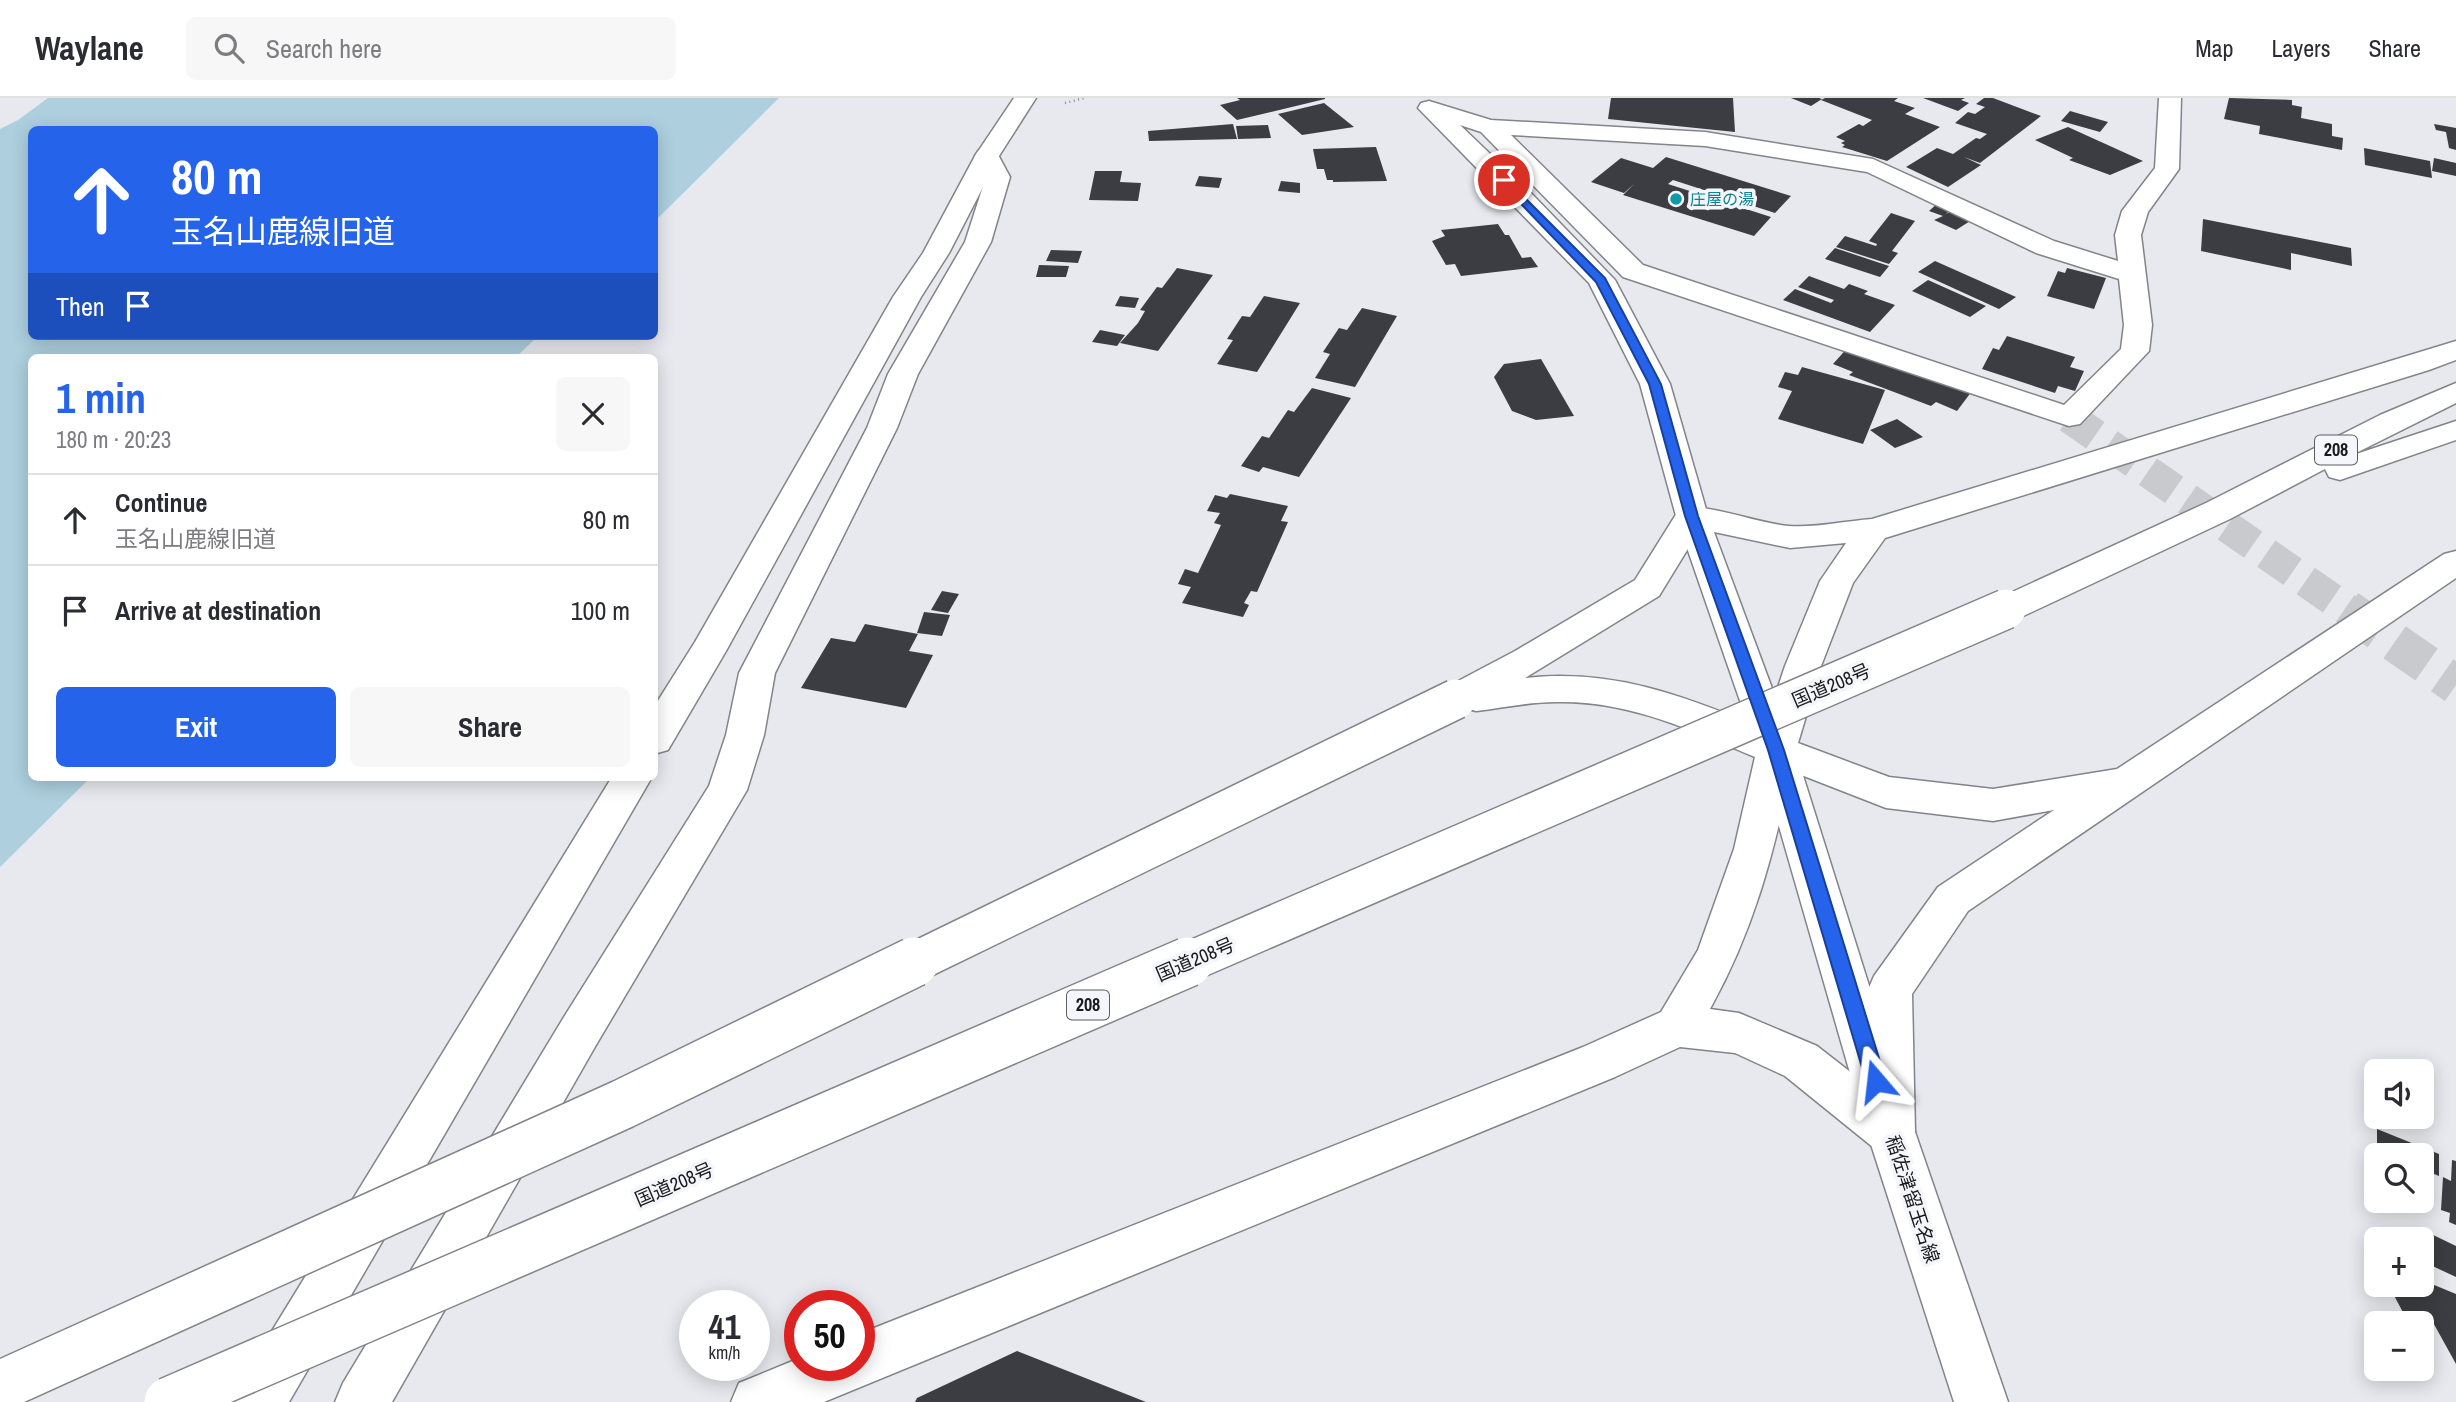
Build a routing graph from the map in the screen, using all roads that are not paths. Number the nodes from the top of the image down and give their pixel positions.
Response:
1 (1025, 98) edge
2 (2171, 98) edge
3 (1423, 103) edge
4 (1489, 127) junction
5 (987, 156) junction
6 (2130, 274) junction
7 (2456, 349) edge
8 (2456, 393) edge
9 (2456, 430) edge
10 (2218, 511) junction
11 (1692, 516) junction
12 (1873, 530) junction
13 (2456, 562) edge
14 (1456, 699) junction
15 (658, 733) edge
16 (1776, 750) junction
17 (630, 781) edge
18 (2133, 781) junction
19 (1677, 1026) junction
20 (1891, 1132) junction
21 (875, 1355) edge
22 (810, 1381) edge
23 (0, 1386) edge
24 (169, 1402) edge
25 (259, 1402) edge
26 (362, 1402) edge
27 (758, 1402) edge
28 (1981, 1402) edge

1 - 5 main road
2 - 6 main road
3 - 4 main road
3 - 11 main road, 稲佐津留玉名線
4 - 6 main road
4 - 6 main road
5 - 15 main road
5 - 26 main road
7 - 12 main road
8 - 10 main road, 国道208号 / 208
9 - 10 main road, 国道208号 / 208
10 - 24 main road, 国道208号 / 208, bridge
11 - 12 main road
11 - 14 main road
11 - 16 main road, 稲佐津留玉名線
12 - 16 main road
13 - 18 main road
14 - 16 main road
14 - 23 main road, bridge
16 - 18 main road
16 - 19 main road
16 - 20 main road, 稲佐津留玉名線
17 - 25 main road
18 - 20 main road
19 - 20 main road
19 - 21 main road
20 - 28 main road, 稲佐津留玉名線
22 - 27 main road

